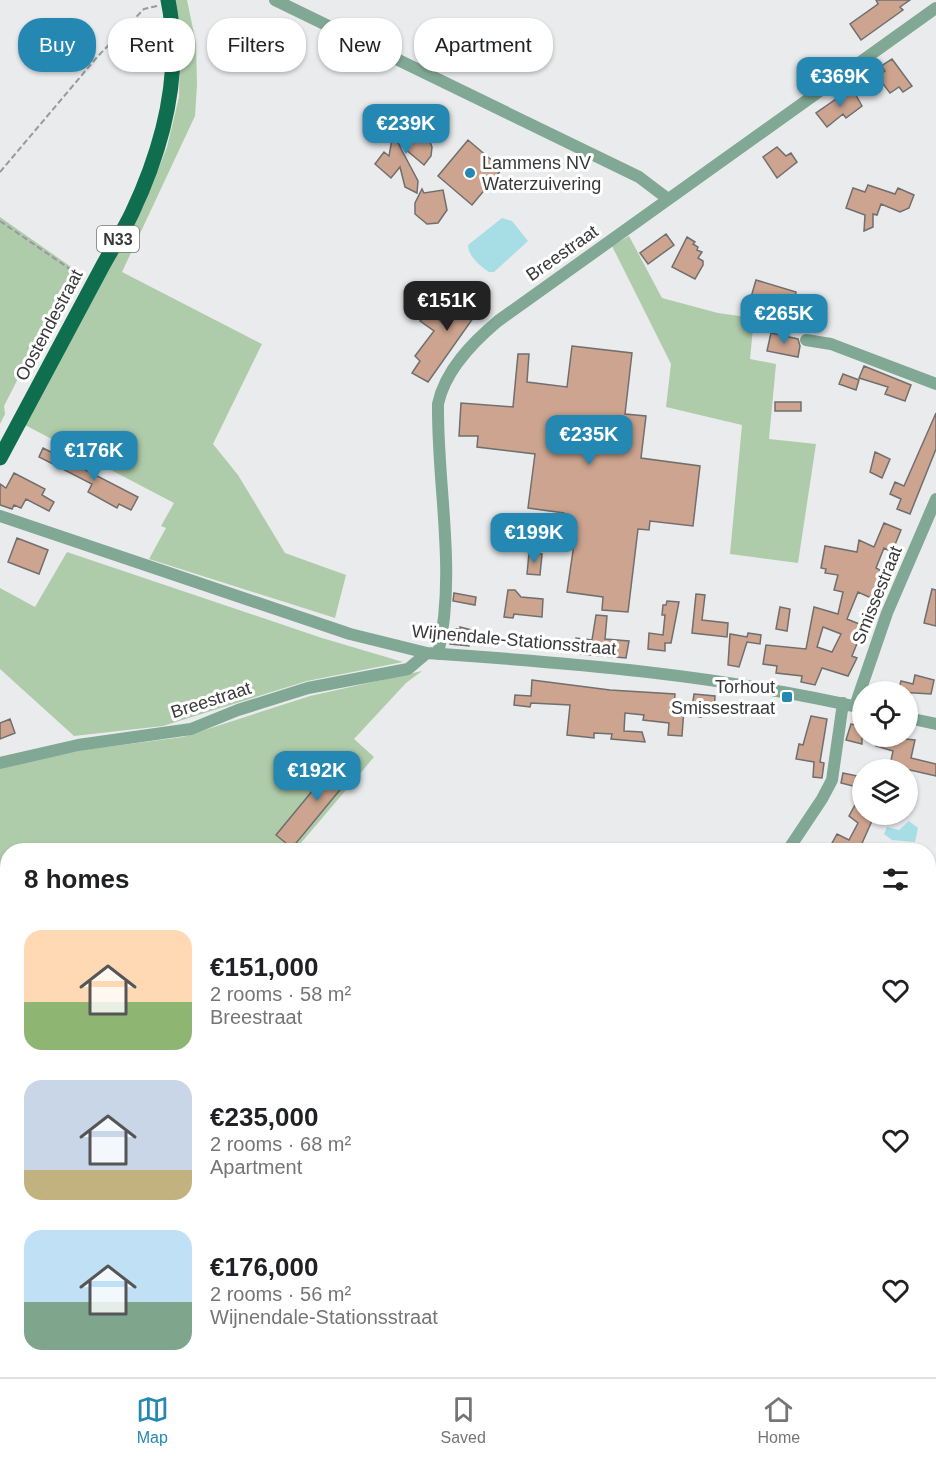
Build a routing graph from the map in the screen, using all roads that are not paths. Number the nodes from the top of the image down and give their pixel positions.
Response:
1 (275, 0) edge
2 (168, 2) edge
3 (936, 8) edge
4 (668, 199) junction
5 (806, 340) dead end
6 (936, 384) edge
7 (0, 458) edge
8 (936, 499) edge
9 (0, 516) edge
10 (432, 653) junction
11 (863, 681) edge
12 (852, 706) edge
13 (852, 713) edge
14 (918, 720) edge
15 (936, 724) edge
16 (0, 763) edge
17 (793, 843) edge

1 - 4 street
2 - 7 main road, Oostendestraat / N33
3 - 4 street, Breestraat
4 - 10 street, Breestraat
5 - 6 street
8 - 11 street, Smissestraat
9 - 10 street, Wijnendale-Stationsstraat
10 - 12 street, Wijnendale-Stationsstraat
10 - 16 street, Breestraat
13 - 17 street, Smissestraat
14 - 15 street

